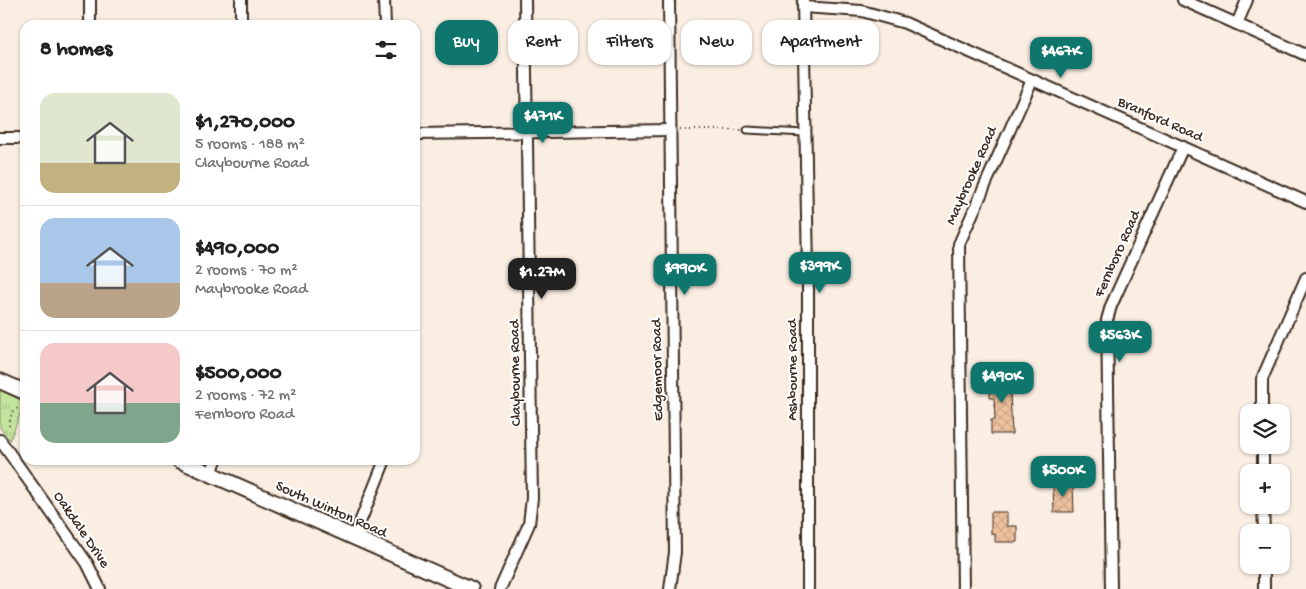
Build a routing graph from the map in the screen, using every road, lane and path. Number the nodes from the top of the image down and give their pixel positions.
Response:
1 (90, 0) edge
2 (241, 0) edge
3 (384, 0) edge
4 (525, 0) edge
5 (669, 0) edge
6 (1183, 0) edge
7 (1247, 0) edge
8 (803, 3) edge
9 (90, 20) edge
10 (241, 20) edge
11 (385, 20) edge
12 (1237, 24) junction
13 (1306, 54) edge
14 (1032, 80) junction
15 (670, 130) junction
16 (747, 130) joint
17 (527, 132) junction
18 (805, 133) junction
19 (420, 134) edge
20 (0, 138) edge
21 (20, 138) edge
22 (1183, 147) junction
23 (1306, 202) edge
24 (1306, 278) edge
25 (5, 383) edge
26 (20, 395) edge
27 (20, 403) edge
28 (1262, 404) edge
29 (9, 426) dead end
30 (0, 440) edge
31 (190, 465) edge
32 (214, 465) edge
33 (383, 465) edge
34 (211, 474) junction
35 (354, 537) junction
36 (1264, 574) edge
37 (100, 589) edge
38 (471, 589) edge
39 (500, 589) edge
40 (670, 589) edge
41 (808, 589) edge
42 (963, 589) edge
43 (1111, 589) edge
44 (1264, 589) edge

1 - 9 street
2 - 10 street
3 - 11 street
4 - 17 street, Claybourne Road
5 - 15 street, Edgemoor Road
6 - 12 street
7 - 12 street
8 - 14 street, Branford Road
8 - 18 street, Ashbourne Road
12 - 13 street
14 - 22 street, Branford Road
14 - 42 street, Maybrooke Road
15 - 16 path
15 - 17 street
15 - 40 street, Edgemoor Road
16 - 18 lane
17 - 19 street
17 - 39 street, Claybourne Road
18 - 41 street, Ashbourne Road
20 - 21 street
22 - 23 street, Branford Road
22 - 43 street, Fernboro Road
24 - 28 street
25 - 26 main road
27 - 29 path
30 - 37 street, Oakdale Drive
31 - 34 main road, South Winton Road
32 - 34 street
33 - 35 street
34 - 35 main road, South Winton Road
35 - 38 main road, South Winton Road
36 - 44 street

